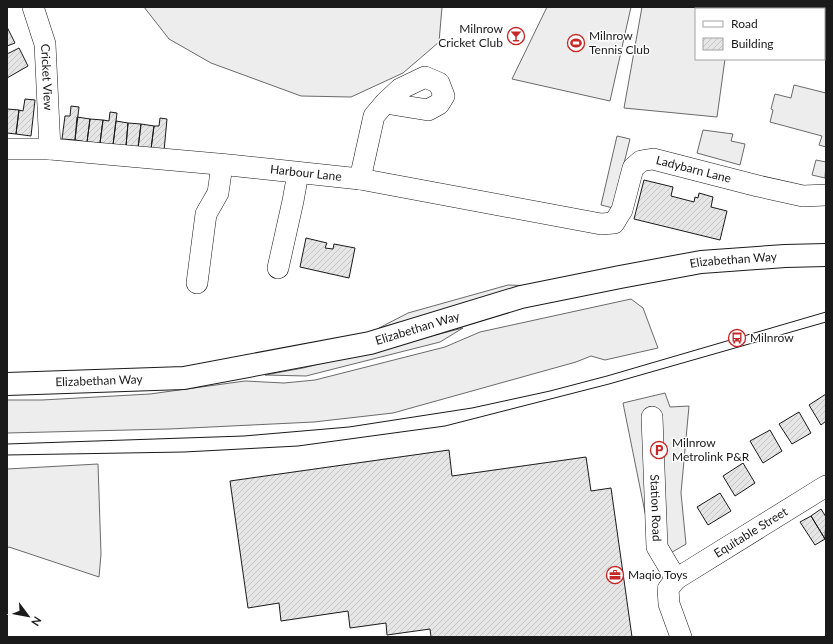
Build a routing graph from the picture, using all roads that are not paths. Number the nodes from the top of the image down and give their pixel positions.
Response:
1 (33, 7) edge
2 (385, 103) dead end
3 (7, 149) edge
4 (50, 149) junction
5 (222, 165) junction
6 (298, 173) junction
7 (360, 179) junction
8 (826, 195) edge
9 (601, 224) joint
10 (826, 254) edge
11 (278, 268) dead end
12 (197, 283) dead end
13 (7, 384) edge
14 (652, 418) dead end
15 (826, 486) edge
16 (676, 580) junction
17 (681, 637) edge

1 - 4 street, Cricket View
2 - 7 street
3 - 4 street, Harbour Lane
4 - 5 street, Harbour Lane
5 - 6 street, Harbour Lane
5 - 12 street
6 - 7 street, Harbour Lane
6 - 11 street
7 - 9 street, Harbour Lane
8 - 9 street, Ladybarn Lane
10 - 13 main road, Elizabethan Way
14 - 16 street, Station Road
15 - 16 street, Equitable Street
16 - 17 street

